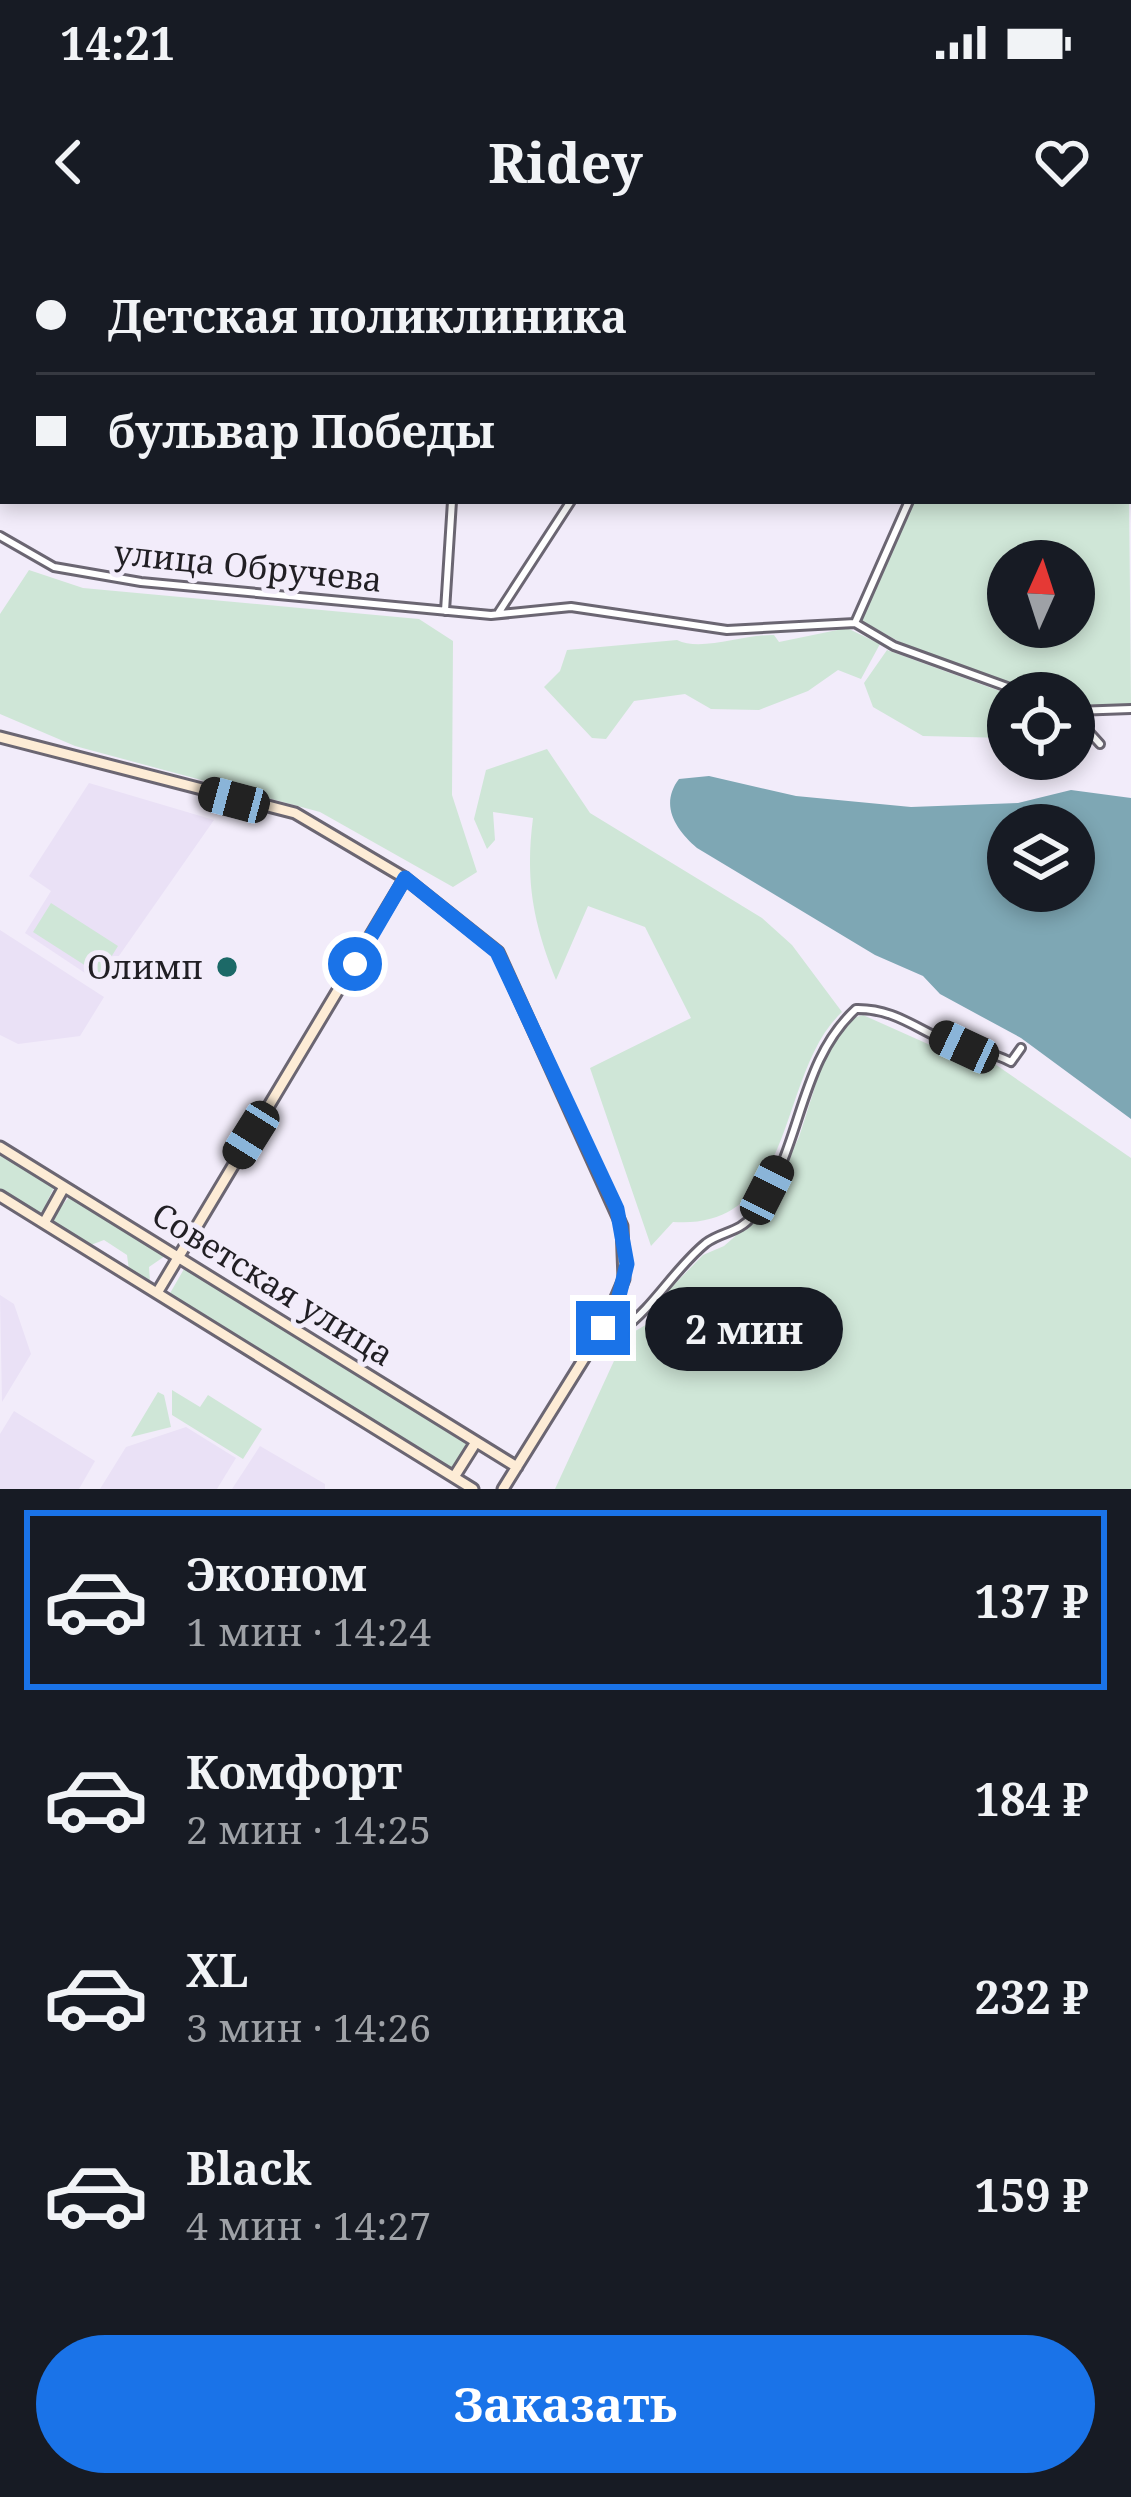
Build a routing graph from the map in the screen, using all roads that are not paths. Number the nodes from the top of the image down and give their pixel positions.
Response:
1 (452, 504) edge
2 (570, 504) edge
3 (908, 504) edge
4 (0, 536) edge
5 (445, 611) junction
6 (499, 612) junction
7 (855, 623) junction
8 (987, 680) edge
9 (1131, 709) edge
10 (1095, 711) edge
11 (0, 737) edge
12 (1095, 739) edge
13 (1100, 745) dead end
14 (405, 878) junction
15 (1021, 1048) dead end
16 (0, 1147) edge
17 (64, 1187) junction
18 (0, 1196) edge
19 (44, 1223) junction
20 (177, 1257) junction
21 (157, 1293) junction
22 (603, 1328) junction
23 (476, 1442) junction
24 (517, 1467) junction
25 (454, 1477) junction
26 (473, 1489) edge
27 (503, 1489) edge

1 - 5 street
2 - 6 street
3 - 7 street
4 - 5 street, улица Обручева
5 - 6 street, улица Обручева
6 - 7 street, улица Обручева
7 - 8 street
9 - 10 street
11 - 14 street
12 - 13 street
14 - 20 street
14 - 22 street
15 - 22 street
16 - 17 street, Советская улица
17 - 19 street
17 - 20 street, Советская улица
18 - 19 street, Советская улица
19 - 21 street, Советская улица
20 - 21 street
20 - 23 street, Советская улица
21 - 25 street, Советская улица
22 - 24 street
23 - 24 street, Советская улица
23 - 25 street
24 - 27 street
25 - 26 street, Советская улица

